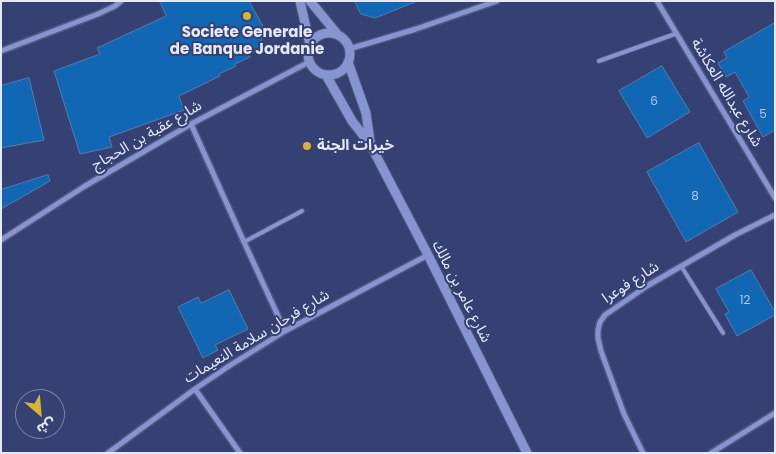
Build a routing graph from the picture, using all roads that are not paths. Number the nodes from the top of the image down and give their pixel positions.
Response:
1 (122, 1) edge
2 (300, 1) edge
3 (310, 1) edge
4 (498, 1) edge
5 (657, 1) edge
6 (675, 34) junction
7 (338, 36) junction
8 (310, 45) junction
9 (349, 49) junction
10 (1, 51) edge
11 (600, 61) dead end
12 (309, 62) junction
13 (348, 62) junction
14 (326, 75) junction
15 (191, 124) junction
16 (370, 144) junction
17 (775, 198) edge
18 (302, 211) dead end
19 (775, 215) edge
20 (1, 240) edge
21 (244, 242) junction
22 (428, 255) junction
23 (681, 266) junction
24 (285, 331) junction
25 (723, 333) dead end
26 (195, 389) junction
27 (775, 413) edge
28 (108, 453) edge
29 (240, 453) edge
30 (527, 453) edge
31 (643, 453) edge
32 (711, 453) edge

1 - 10 street
2 - 8 street
3 - 7 street
4 - 9 street
5 - 6 street, شارع عبدالله العكاشة
6 - 11 lane
6 - 17 street, شارع عبدالله العكاشة
7 - 8 street
7 - 9 street
8 - 12 street
9 - 13 street
12 - 14 street
12 - 15 street, شارع عقبة بن الحجاج
13 - 14 street
13 - 16 street, شارع عامر بن مالك
14 - 16 street, شارع عامر بن مالك
15 - 20 street, شارع عقبة بن الحجاج
15 - 21 street
16 - 22 street, شارع عامر بن مالك
18 - 21 lane
19 - 23 street, شارع فوعرا
21 - 24 street
22 - 24 street, شارع فرحان سلامة النعيمات
22 - 30 street, شارع عامر بن مالك
23 - 25 lane
23 - 31 street, شارع فوعرا
24 - 26 street, شارع فرحان سلامة النعيمات
26 - 28 street, شارع فرحان سلامة النعيمات
26 - 29 street
27 - 32 street

